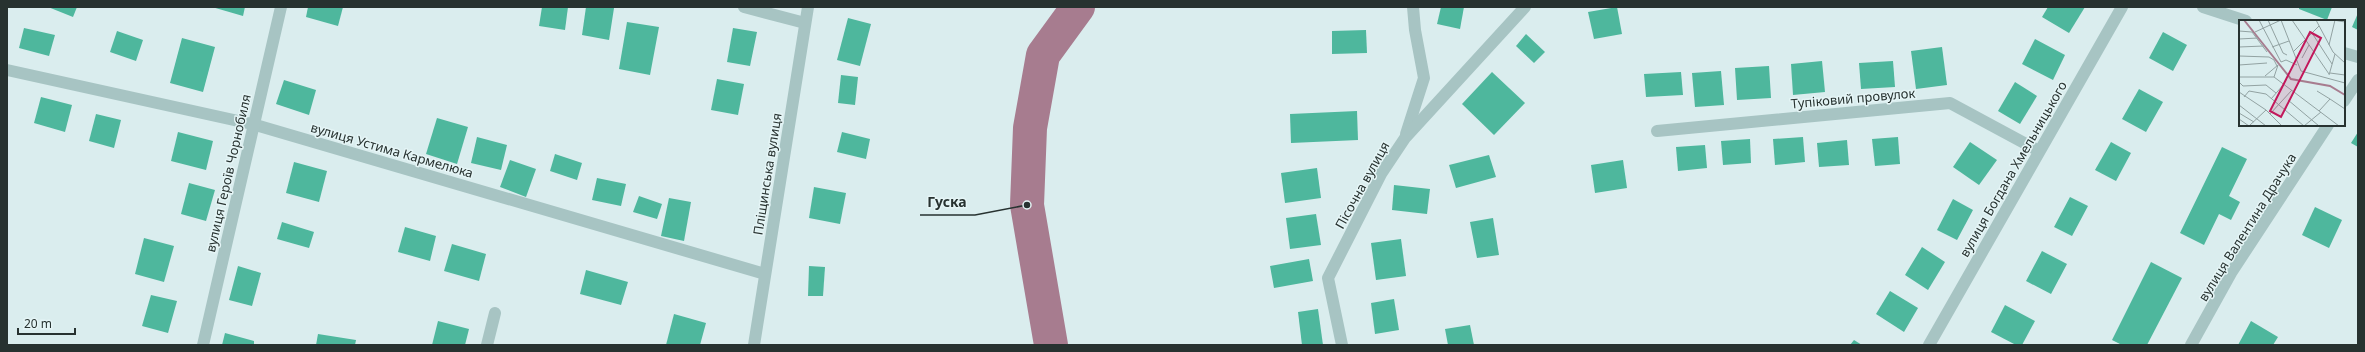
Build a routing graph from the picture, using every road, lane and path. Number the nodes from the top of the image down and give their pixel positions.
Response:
1 (280, 7) edge
2 (744, 7) edge
3 (808, 7) edge
4 (1413, 7) edge
5 (1525, 7) edge
6 (2122, 7) edge
7 (2203, 7) edge
8 (2243, 20) edge
9 (805, 23) junction
10 (2345, 53) edge
11 (2358, 57) edge
12 (7, 70) edge
13 (2358, 80) edge
14 (2345, 100) edge
15 (252, 124) junction
16 (2327, 126) edge
17 (1657, 131) dead end
18 (1405, 138) junction
19 (2039, 151) junction
20 (765, 274) junction
21 (495, 312) dead end
22 (203, 345) edge
23 (486, 345) edge
24 (754, 345) edge
25 (1342, 345) edge
26 (1929, 345) edge
27 (2191, 345) edge

1 - 15 street, вулиця Героїв Чорнобиля
2 - 9 street
3 - 9 street, Пліщинська вулиця
4 - 18 street
5 - 18 street, Пісочна вулиця
6 - 19 street, вулиця Богдана Хмельницького
7 - 8 street
9 - 20 street, Пліщинська вулиця
10 - 11 street
12 - 15 street, вулиця Устима Кармелюка
13 - 14 street
15 - 20 street, вулиця Устима Кармелюка
15 - 22 street, вулиця Героїв Чорнобиля
16 - 27 street, вулиця Валентина Драчука
17 - 19 street, Тупіковий провулок
18 - 25 street, Пісочна вулиця
19 - 26 street, вулиця Богдана Хмельницького
20 - 24 street, Пліщинська вулиця
21 - 23 street

